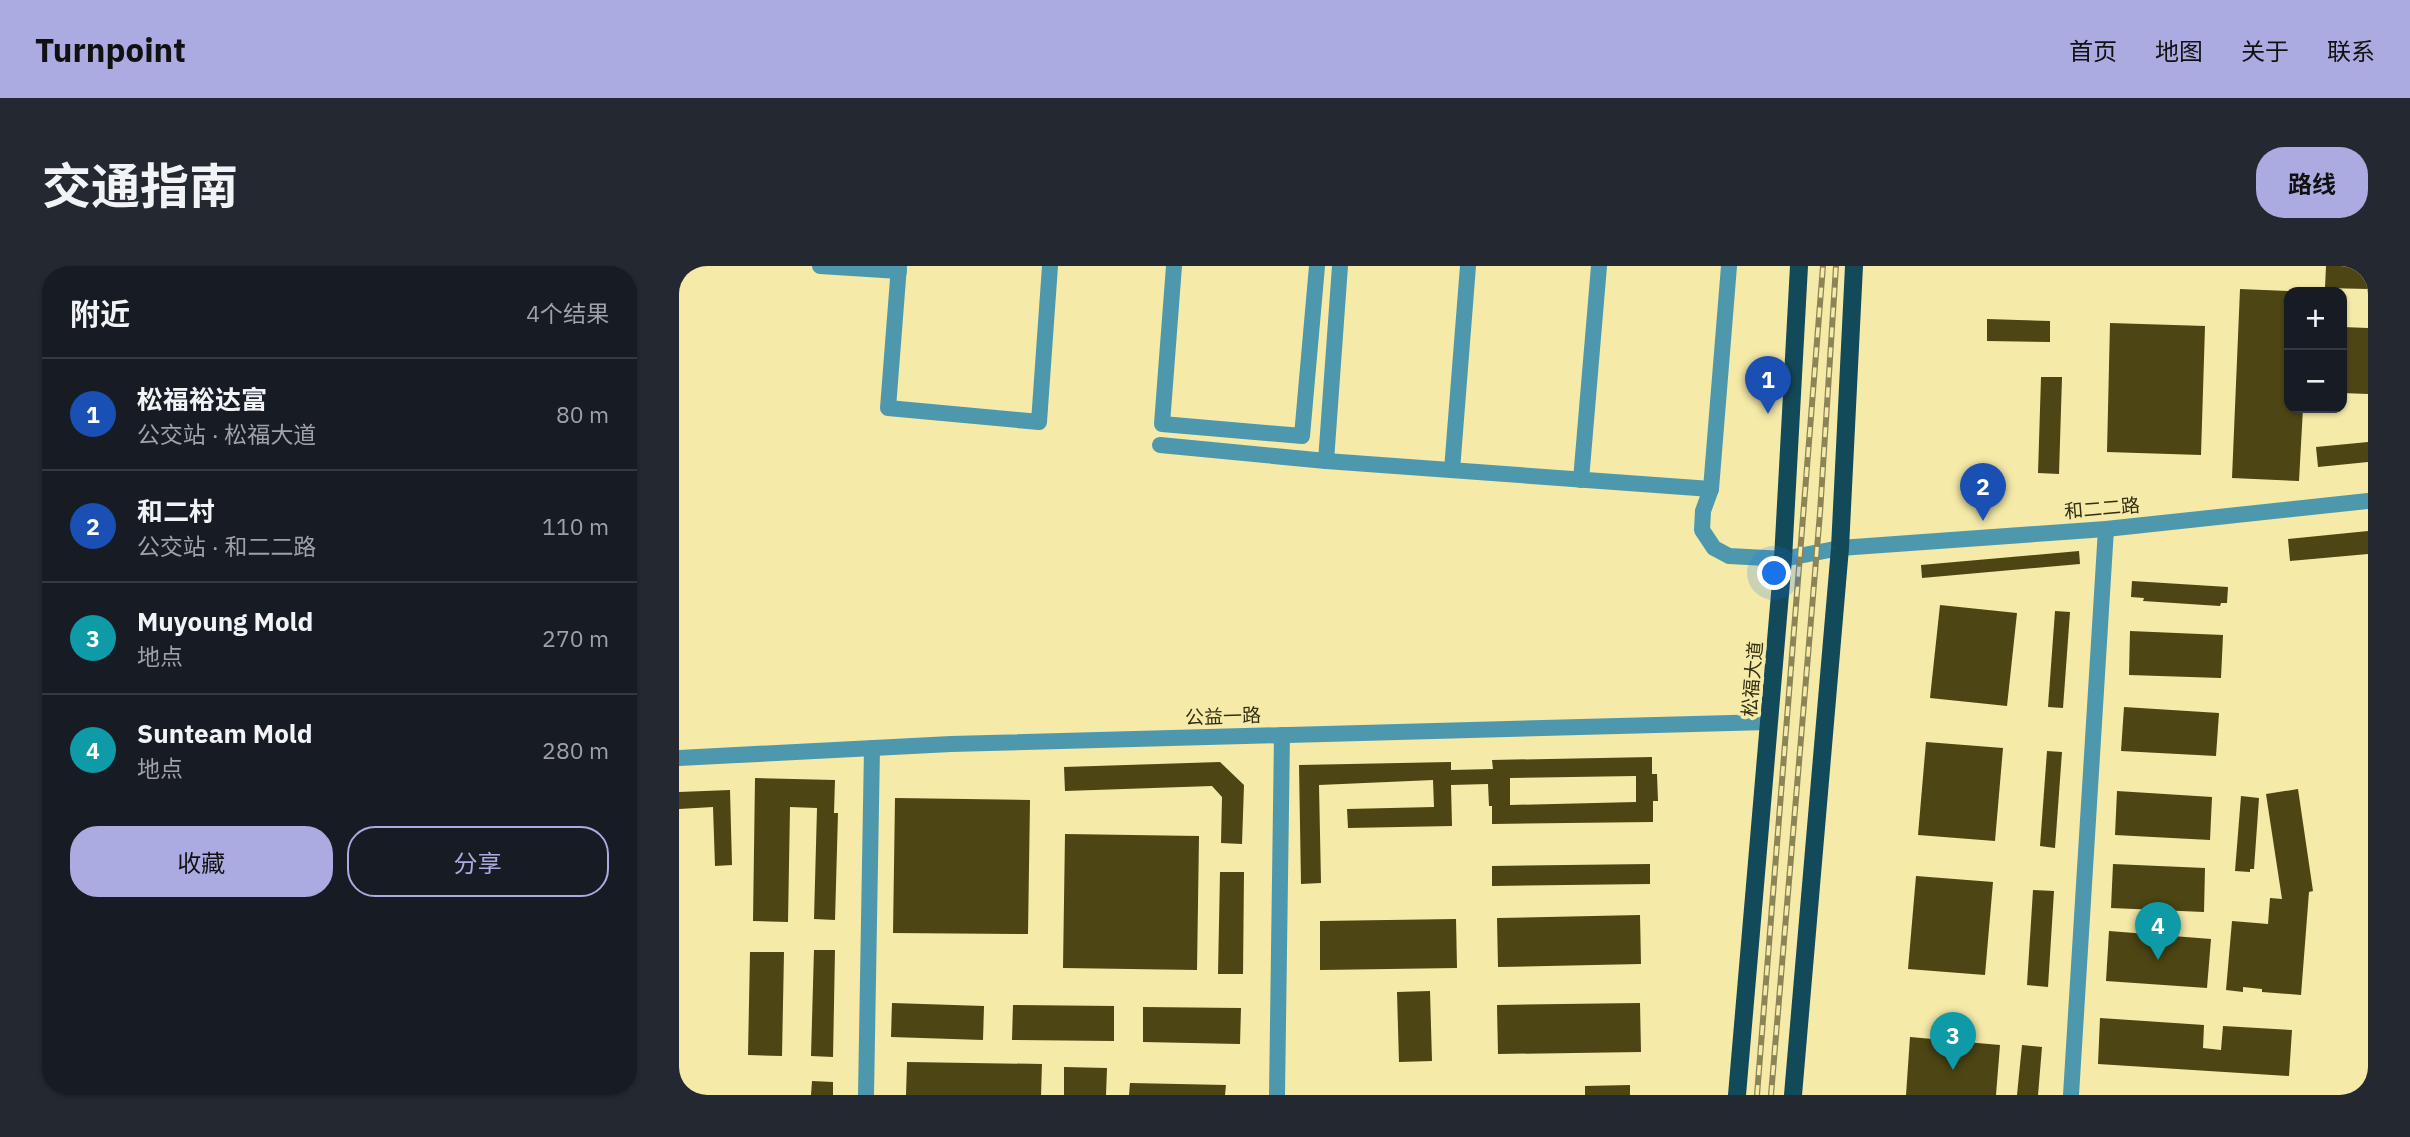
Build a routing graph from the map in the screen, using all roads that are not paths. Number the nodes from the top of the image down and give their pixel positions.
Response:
1 (820, 266) edge
2 (1050, 266) edge
3 (1174, 266) edge
4 (1317, 266) edge
5 (1340, 266) edge
6 (1468, 266) edge
7 (1599, 266) edge
8 (1729, 266) edge
9 (1799, 266) edge
10 (1854, 266) edge
11 (899, 269) edge
12 (1160, 445) dead end
13 (1326, 461) junction
14 (1452, 470) junction
15 (1580, 480) junction
16 (1711, 489) junction
17 (2368, 501) edge
18 (2106, 529) junction
19 (1840, 548) junction
20 (1783, 559) junction
21 (1769, 722) junction
22 (1282, 735) junction
23 (872, 748) junction
24 (679, 758) edge
25 (866, 1095) edge
26 (1277, 1095) edge
27 (1737, 1095) edge
28 (1793, 1095) edge
29 (2071, 1095) edge

1 - 11 street
2 - 11 street
3 - 4 street
5 - 13 street
6 - 14 street
7 - 15 street
8 - 16 street, 和二二路
9 - 20 main road, 松福大道
10 - 19 main road
12 - 13 street
13 - 14 street
14 - 15 street
15 - 16 street
16 - 20 street, 和二二路
17 - 18 street, 和二二路
18 - 19 street, 和二二路
18 - 29 street
19 - 20 street, 和二二路
19 - 28 main road
20 - 21 main road, 松福大道
21 - 22 street, 公益一路
21 - 27 main road, 松福大道
22 - 23 street, 公益一路
22 - 26 street
23 - 24 street, 公益一路
23 - 25 street

